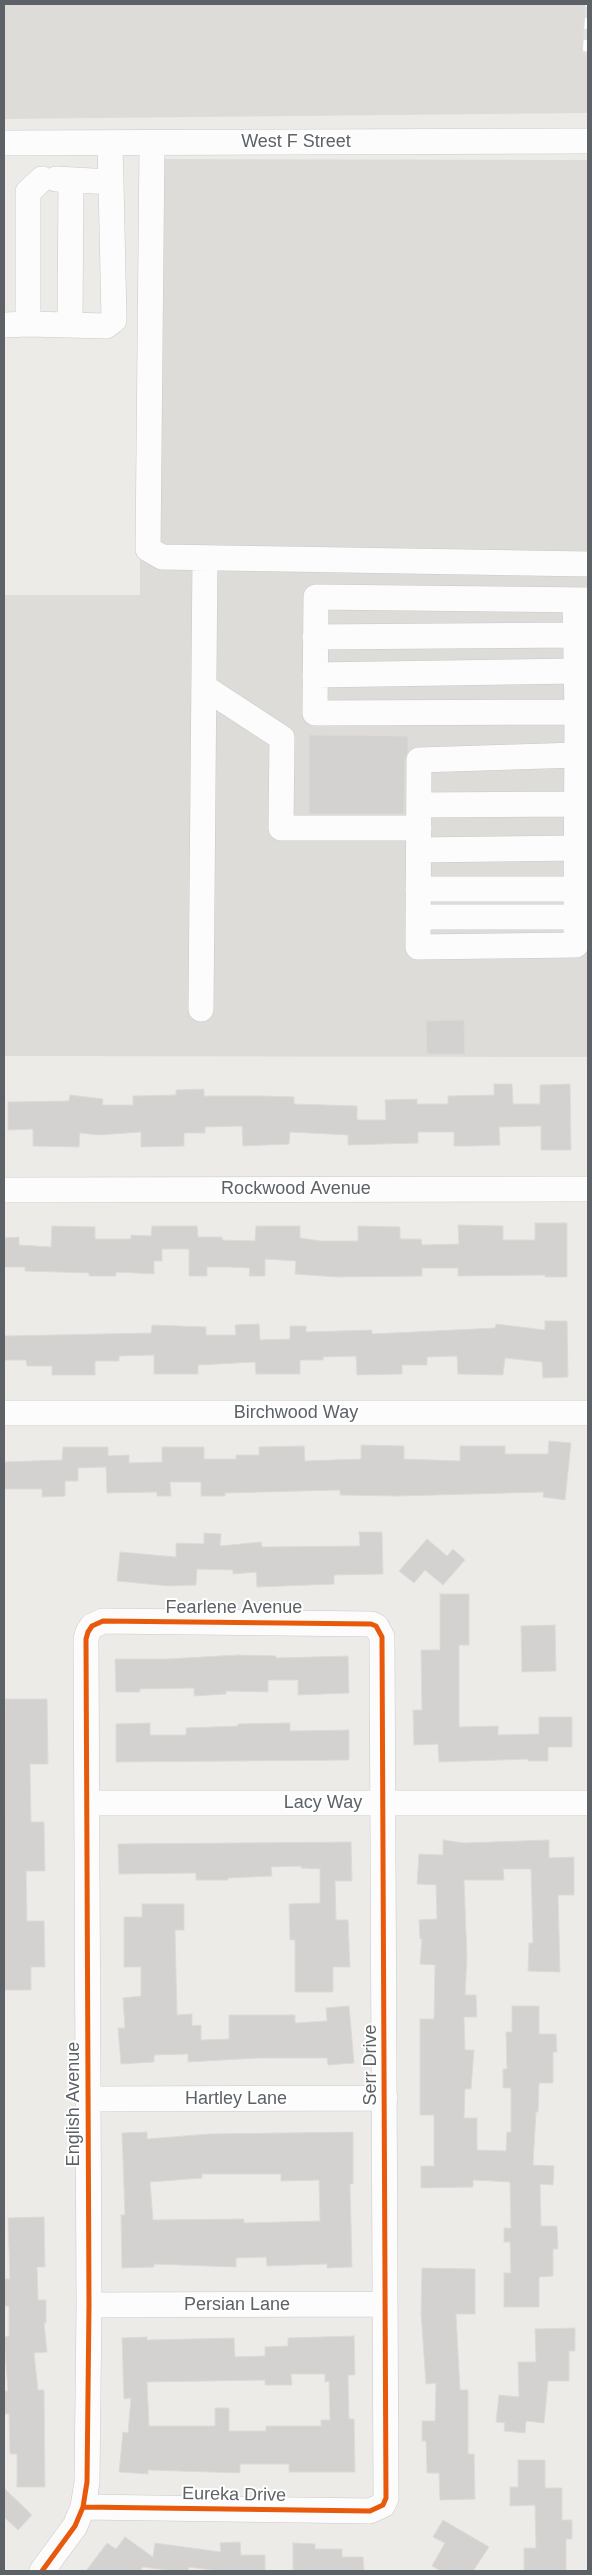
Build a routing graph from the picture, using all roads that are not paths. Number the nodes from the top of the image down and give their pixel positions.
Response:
1 (588, 141) edge
2 (4, 143) edge
3 (40, 143) junction
4 (110, 143) junction
5 (152, 143) junction
6 (71, 180) junction
7 (110, 182) junction
8 (37, 183) junction
9 (28, 321) junction
10 (4, 325) edge
11 (70, 325) junction
12 (205, 558) junction
13 (588, 564) edge
14 (581, 600) edge
15 (574, 635) junction
16 (315, 637) junction
17 (576, 671) junction
18 (315, 675) junction
19 (204, 687) junction
20 (577, 712) junction
21 (576, 755) junction
22 (576, 804) junction
23 (419, 828) junction
24 (576, 848) junction
25 (576, 888) junction
26 (418, 889) junction
27 (201, 1009) dead end
28 (588, 1189) edge
29 (4, 1190) edge
30 (4, 1413) edge
31 (588, 1413) edge
32 (92, 1626) joint
33 (376, 1626) joint
34 (88, 1803) junction
35 (384, 1803) junction
36 (588, 1803) edge
37 (385, 2098) junction
38 (87, 2099) junction
39 (384, 2304) junction
40 (89, 2305) junction
41 (383, 2504) joint
42 (83, 2507) junction
43 (42, 2571) edge

1 - 5 street, West F Street
2 - 3 street, West F Street
3 - 4 street, West F Street
3 - 8 street
4 - 5 street, West F Street
4 - 7 street
5 - 12 street
6 - 7 street
6 - 8 street
6 - 11 street
7 - 11 street
8 - 9 street
9 - 10 street
9 - 11 street
12 - 13 street
12 - 19 street
14 - 15 street
14 - 16 street
15 - 16 street
15 - 17 street
16 - 18 street
17 - 18 street
17 - 20 street
18 - 20 street
19 - 23 street
19 - 27 street
20 - 21 street
21 - 22 street
21 - 23 street
22 - 23 street
22 - 24 street
23 - 24 street
23 - 26 street
24 - 25 street
25 - 26 street
25 - 26 street
28 - 29 street, Rockwood Avenue
30 - 31 street, Birchwood Way
32 - 33 street, Fearlene Avenue
32 - 34 street, English Avenue
33 - 35 street, Serr Drive
34 - 35 street, Lacy Way
34 - 38 street, English Avenue
35 - 36 street, Lacy Way
35 - 37 street, Serr Drive
37 - 38 street, Hartley Lane
37 - 39 street, Serr Drive
38 - 40 street, English Avenue
39 - 40 street, Persian Lane
39 - 41 street, Serr Drive
40 - 42 street, English Avenue
41 - 42 street, Eureka Drive
42 - 43 street, English Avenue

